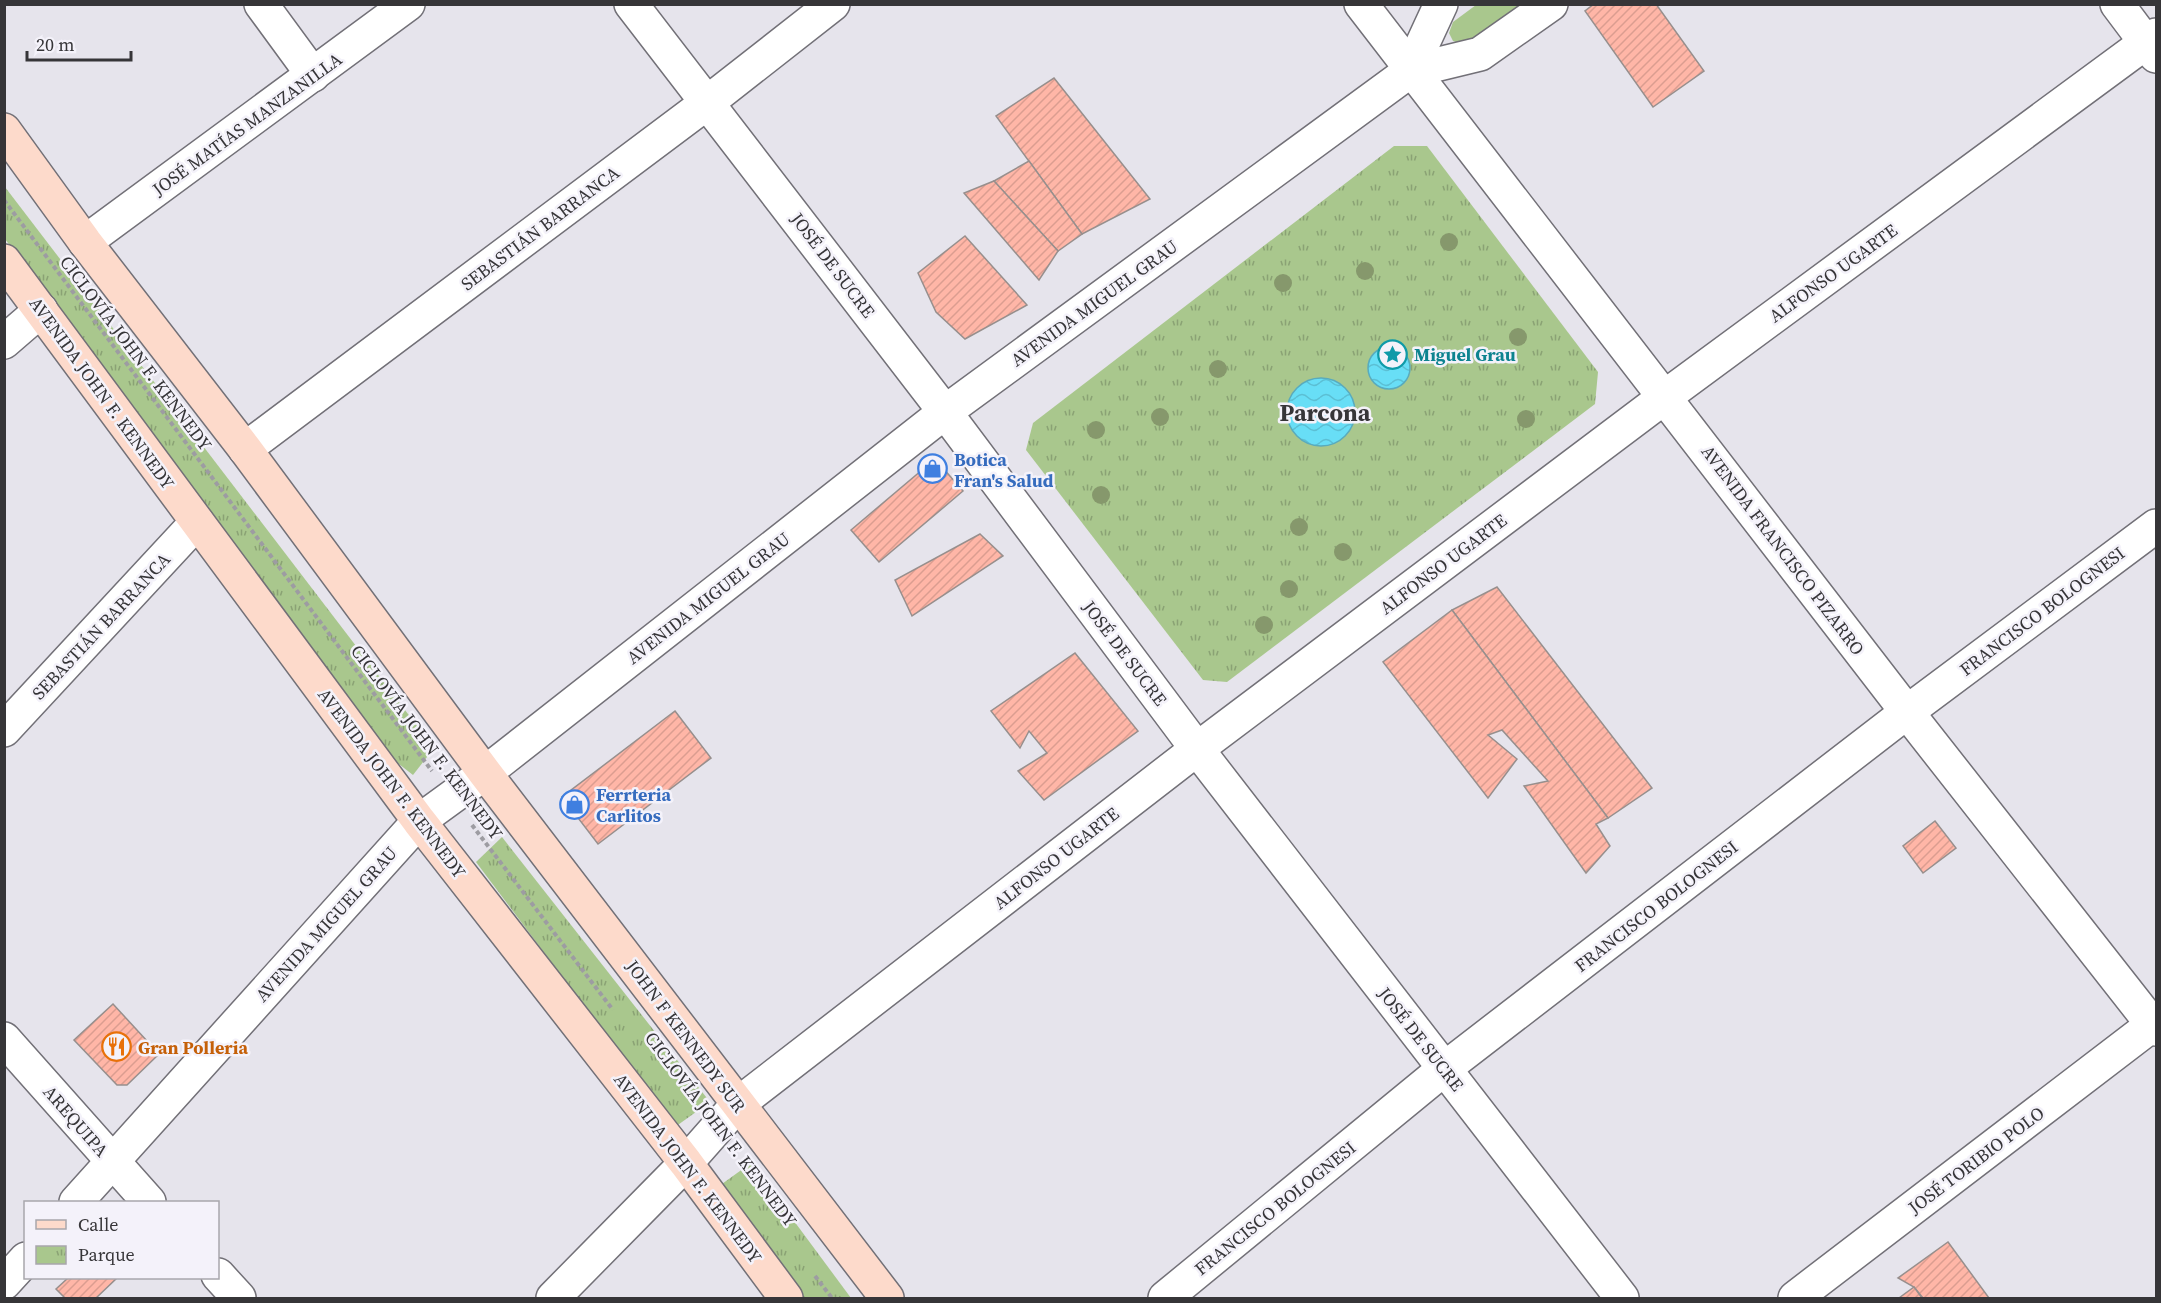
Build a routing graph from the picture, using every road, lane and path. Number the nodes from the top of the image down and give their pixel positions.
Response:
1 (261, 4) edge
2 (408, 4) edge
3 (632, 4) edge
4 (832, 4) edge
5 (1361, 4) edge
6 (1440, 4) edge
7 (1551, 4) edge
8 (2117, 4) edge
9 (2153, 44) edge
10 (1410, 71) junction
11 (314, 75) junction
12 (708, 102) junction
13 (4, 130) edge
14 (4, 200) edge
15 (85, 242) junction
16 (4, 261) edge
17 (41, 310) junction
18 (4, 342) edge
19 (1666, 396) junction
20 (945, 412) junction
21 (245, 449) junction
22 (197, 522) junction
23 (2157, 526) edge
24 (1907, 712) junction
25 (4, 730) edge
26 (1197, 749) junction
27 (485, 773) junction
28 (452, 797) junction
29 (419, 821) junction
30 (616, 1014) dead end
31 (2156, 1025) edge
32 (4, 1039) edge
33 (1444, 1069) junction
34 (738, 1104) junction
35 (112, 1163) junction
36 (686, 1163) junction
37 (78, 1201) edge
38 (147, 1201) edge
39 (24, 1261) edge
40 (811, 1270) dead end
41 (219, 1276) edge
42 (4, 1282) edge
43 (239, 1299) edge
44 (553, 1299) edge
45 (786, 1299) edge
46 (832, 1299) edge
47 (887, 1299) edge
48 (1165, 1299) edge
49 (1622, 1299) edge
50 (1795, 1299) edge

1 - 11 street
2 - 11 street, JOSÉ MATÍAS MANZANILLA
3 - 12 street, JOSÉ DE SUCRE
4 - 12 street, SEBASTIÁN BARRANCA
5 - 10 street, AVENIDA FRANCISCO PIZARRO
6 - 10 street, AVENIDA MIGUEL GRAU
7 - 10 street, AVENIDA MIGUEL GRAU
8 - 9 street
9 - 19 street, ALFONSO UGARTE
10 - 19 street, AVENIDA FRANCISCO PIZARRO
10 - 20 street, AVENIDA MIGUEL GRAU
11 - 15 street, JOSÉ MATÍAS MANZANILLA
12 - 20 street, JOSÉ DE SUCRE
12 - 21 street, SEBASTIÁN BARRANCA
13 - 15 street
14 - 28 path, CICLOVÍA JOHN F. KENNEDY
15 - 21 street
16 - 17 street, AVENIDA JOHN F. KENNEDY
17 - 18 street
17 - 22 street, AVENIDA JOHN F. KENNEDY
19 - 24 street, AVENIDA FRANCISCO PIZARRO
19 - 26 street, ALFONSO UGARTE
20 - 26 street, JOSÉ DE SUCRE
20 - 27 street, AVENIDA MIGUEL GRAU
21 - 27 street
22 - 25 street, SEBASTIÁN BARRANCA
22 - 29 street, AVENIDA JOHN F. KENNEDY
23 - 24 street, FRANCISCO BOLOGNESI
24 - 31 street, AVENIDA FRANCISCO PIZARRO
24 - 33 street, FRANCISCO BOLOGNESI
26 - 33 street, JOSÉ DE SUCRE
26 - 34 street, ALFONSO UGARTE
27 - 28 street, AVENIDA MIGUEL GRAU
27 - 34 street, JOHN F KENNEDY SUR
28 - 29 street, AVENIDA MIGUEL GRAU
28 - 30 path, CICLOVÍA JOHN F. KENNEDY
29 - 35 street, AVENIDA MIGUEL GRAU
29 - 36 street, AVENIDA JOHN F. KENNEDY
31 - 50 street, JOSÉ TORIBIO POLO
32 - 35 street, AREQUIPA
33 - 48 street, FRANCISCO BOLOGNESI
33 - 49 street, JOSÉ DE SUCRE
34 - 36 street, ALFONSO UGARTE
34 - 47 street, JOHN F KENNEDY SUR
35 - 37 street, AVENIDA MIGUEL GRAU
35 - 38 street, AREQUIPA
36 - 44 street, ALFONSO UGARTE
36 - 45 street, AVENIDA JOHN F. KENNEDY
39 - 42 street
40 - 46 path
41 - 43 street

